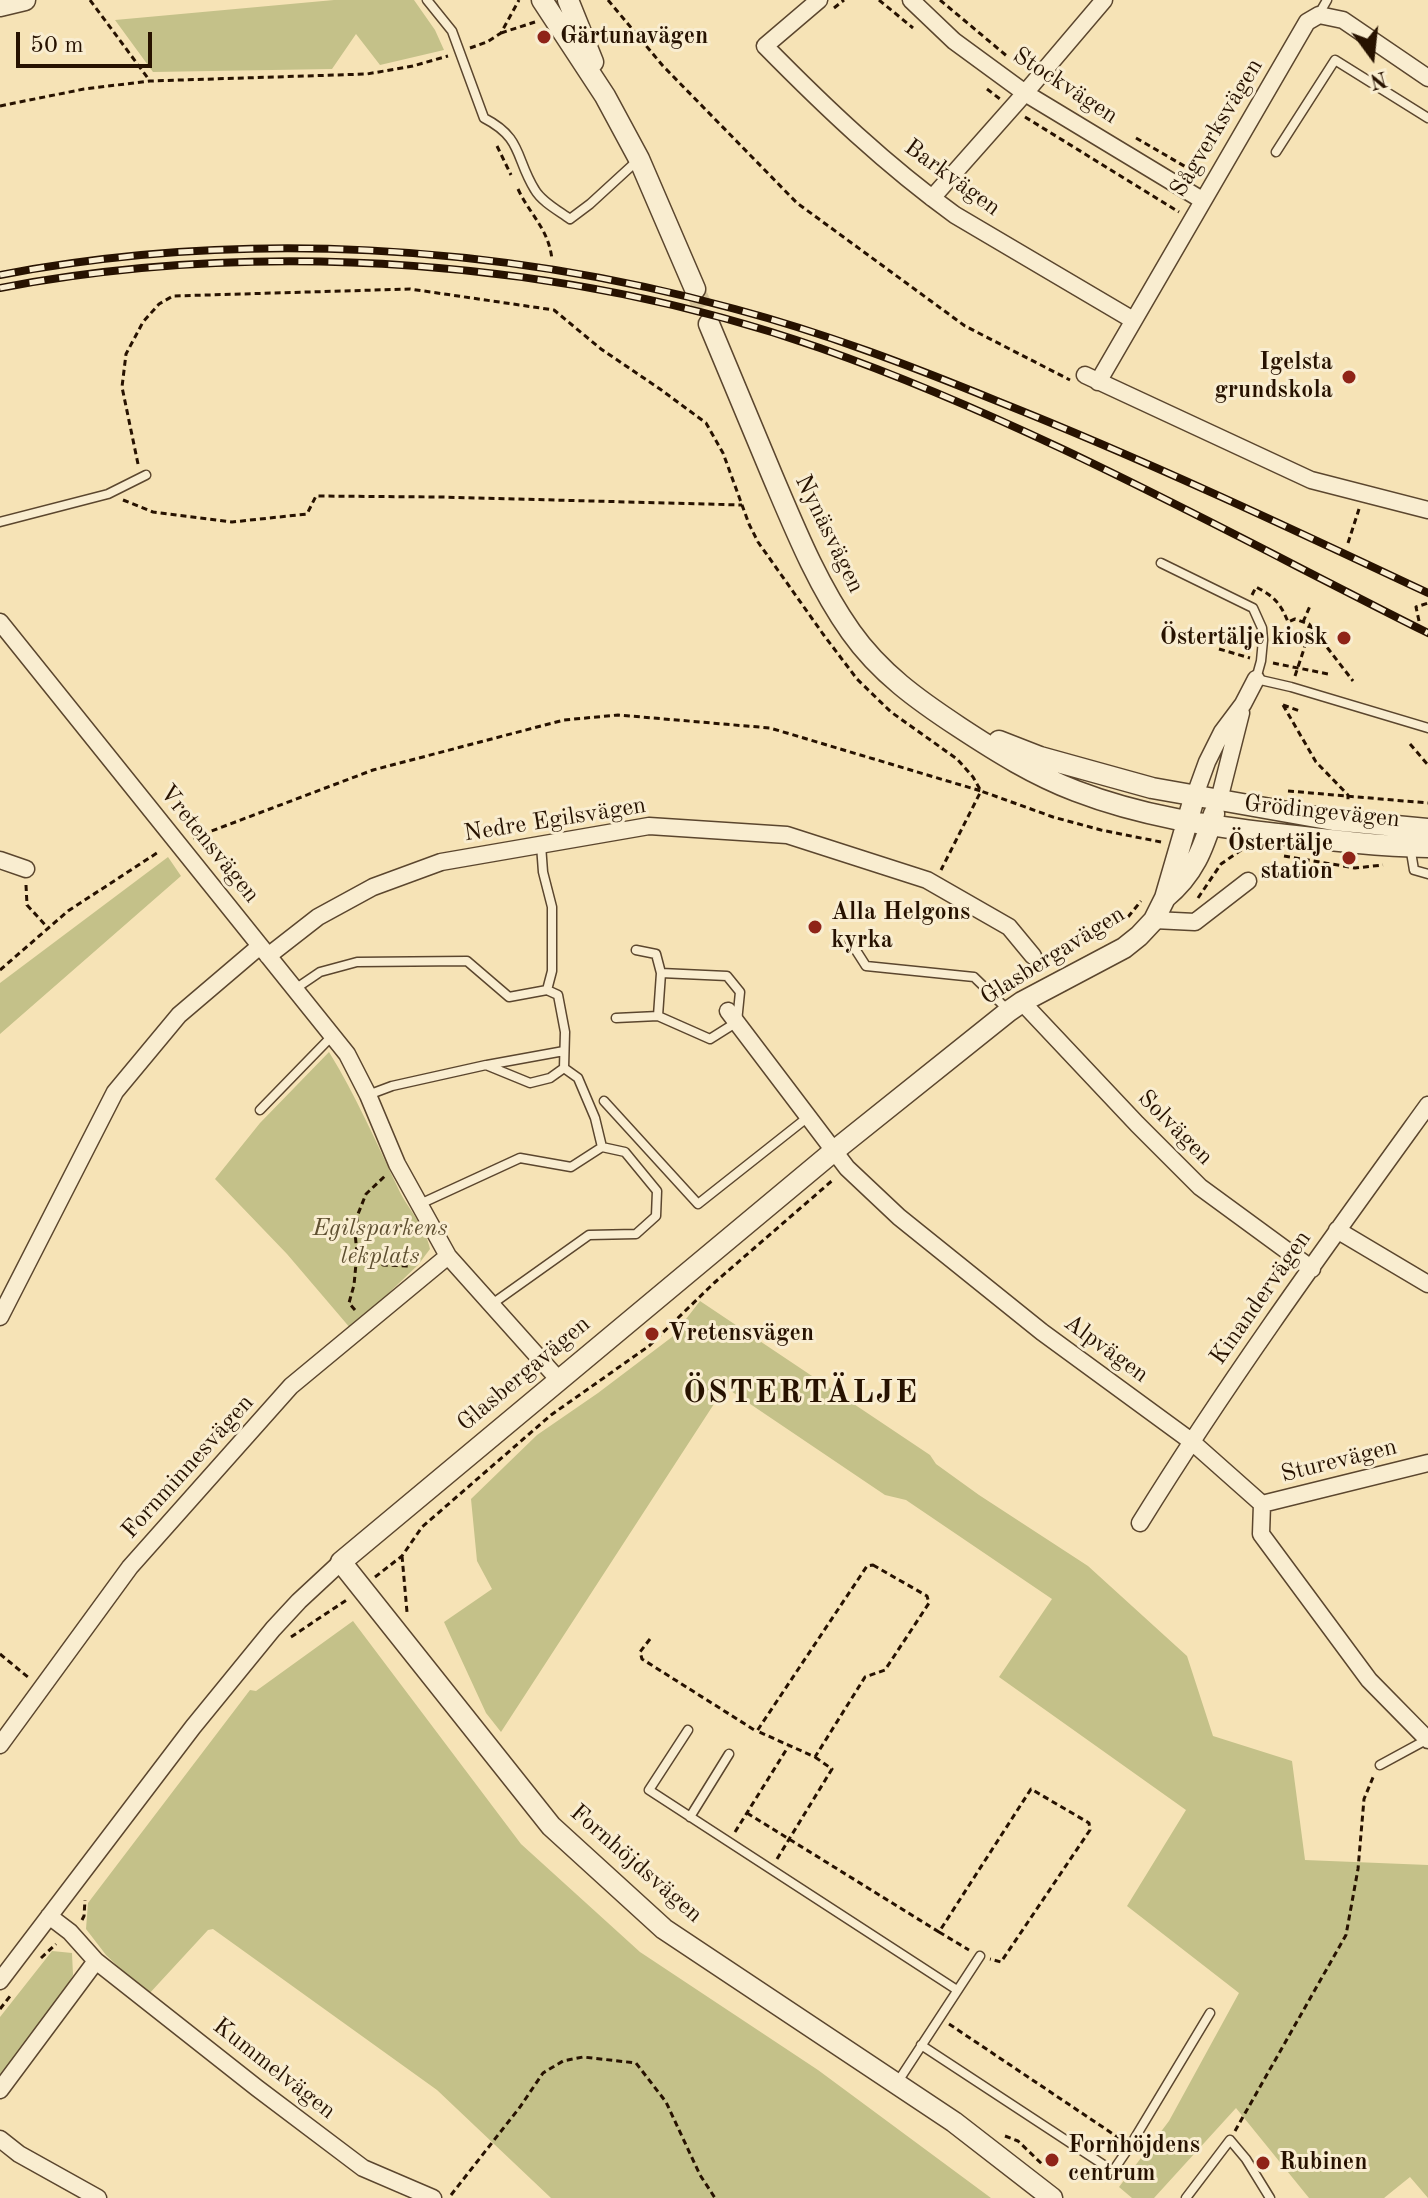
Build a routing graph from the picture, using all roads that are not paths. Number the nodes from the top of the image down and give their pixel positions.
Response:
1 (25, 0) edge
2 (427, 0) edge
3 (568, 0) edge
4 (819, 0) edge
5 (911, 0) edge
6 (1104, 0) edge
7 (0, 6) edge
8 (537, 6) edge
9 (1323, 7) edge
10 (1428, 78) edge
11 (1025, 93) junction
12 (605, 96) junction
13 (1428, 118) edge
14 (1276, 152) dead end
15 (639, 159) junction
16 (1197, 196) junction
17 (932, 198) junction
18 (695, 289) tunnel mouth
19 (1133, 320) junction
20 (709, 324) tunnel mouth
21 (146, 475) road end
22 (1428, 510) edge
23 (0, 522) edge
24 (1161, 563) dead end
25 (0, 622) edge
26 (1256, 679) junction
27 (1243, 704) junction
28 (958, 726) junction
29 (1428, 728) edge
30 (1195, 795) junction
31 (1219, 800) junction
32 (1186, 822) junction
33 (1211, 826) junction
34 (1420, 838) edge
35 (541, 845) junction
36 (0, 860) edge
37 (26, 869) road end
38 (1428, 874) edge
39 (1248, 881) dead end
40 (1155, 897) junction
41 (1154, 920) junction
42 (850, 941) dead end
43 (636, 950) dead end
44 (264, 951) junction
45 (1033, 956) dead end
46 (661, 973) junction
47 (295, 989) junction
48 (547, 990) junction
49 (1015, 1006) junction
50 (658, 1016) junction
51 (732, 1016) junction
52 (616, 1018) dead end
53 (332, 1036) junction
54 (564, 1051) junction
55 (486, 1065) junction
56 (564, 1068) junction
57 (368, 1095) junction
58 (604, 1101) dead end
59 (1428, 1105) edge
60 (260, 1110) dead end
61 (808, 1117) junction
62 (602, 1147) junction
63 (834, 1151) junction
64 (419, 1204) junction
65 (1337, 1230) junction
66 (448, 1256) junction
67 (1312, 1269) junction
68 (1428, 1284) edge
69 (492, 1304) junction
70 (0, 1317) edge
71 (558, 1379) junction
72 (1191, 1441) junction
73 (1428, 1463) edge
74 (1262, 1504) junction
75 (1140, 1523) dead end
76 (341, 1562) junction
77 (688, 1730) dead end
78 (1428, 1740) edge
79 (0, 1745) edge
80 (729, 1754) dead end
81 (1380, 1765) road end
82 (690, 1817) junction
83 (49, 1916) junction
84 (980, 1956) road end
85 (96, 1961) junction
86 (0, 1981) edge
87 (957, 1990) junction
88 (1210, 2013) dead end
89 (921, 2045) junction
90 (896, 2083) junction
91 (0, 2090) edge
92 (0, 2139) edge
93 (1046, 2195) edge
94 (98, 2198) edge
95 (433, 2198) edge
96 (1186, 2198) edge
97 (1270, 2198) edge

1 - 7 street
2 - 15 lane
3 - 12 street
4 - 17 street, Barkvägen
5 - 11 street, Stockvägen
6 - 11 street
8 - 12 street
9 - 10 street, Sågverksvägen
9 - 16 street, Sågverksvägen
11 - 16 street, Stockvägen
11 - 17 street
12 - 15 street
13 - 14 lane
15 - 18 street
16 - 19 street, Sågverksvägen
17 - 19 street, Barkvägen
19 - 22 street, Sågverksvägen
20 - 28 street, Nynäsvägen
21 - 23 lane
24 - 26 lane
25 - 44 street, Vretensvägen
26 - 27 street
26 - 29 lane
27 - 30 street
27 - 31 street
28 - 30 street, Nynäsvägen
28 - 32 street, Nynäsvägen
30 - 31 street, Grödingevägen
30 - 32 street, Glasbergavägen
31 - 33 street, Glasbergavägen
31 - 34 street, Grödingevägen
32 - 33 street, Grödingevägen
32 - 40 street, Glasbergavägen
33 - 34 street, Grödingevägen
33 - 40 street, Glasbergavägen
34 - 38 lane
35 - 44 street, Nedre Egilsvägen
35 - 45 street, Nedre Egilsvägen
35 - 48 lane
36 - 37 street
39 - 41 street
40 - 41 street, Glasbergavägen
41 - 49 street, Glasbergavägen
42 - 49 lane
43 - 46 lane
44 - 47 street, Vretensvägen
44 - 70 street, Nedre Egilsvägen
46 - 50 lane
46 - 51 lane
47 - 48 lane
47 - 53 street, Vretensvägen
48 - 54 lane
49 - 63 street, Glasbergavägen
49 - 67 street, Solvägen
50 - 51 lane
50 - 52 lane
51 - 61 street, Alpvägen
53 - 57 street, Vretensvägen
53 - 60 lane
54 - 55 lane
54 - 56 lane
55 - 56 lane
55 - 57 lane
56 - 62 lane
57 - 64 street, Vretensvägen
58 - 61 lane
59 - 65 street, Kinandervägen
61 - 63 street, Alpvägen
62 - 64 lane
62 - 69 lane
63 - 71 street, Glasbergavägen
63 - 72 street, Alpvägen
64 - 66 street, Vretensvägen
65 - 67 street, Kinandervägen
65 - 68 street
66 - 69 street, Vretensvägen
66 - 79 street, Fornminnesvägen
67 - 72 street, Kinandervägen
69 - 71 street, Vretensvägen
71 - 76 street, Glasbergavägen
72 - 74 street, Alpvägen
72 - 75 street, Kinandervägen
73 - 74 street, Sturevägen
74 - 78 street
76 - 83 street, Glasbergavägen
76 - 90 street, Fornhöjdsvägen
77 - 82 lane
78 - 81 lane
80 - 82 lane
82 - 87 lane
83 - 85 street, Kummelvägen
83 - 86 street, Glasbergavägen
84 - 87 lane
85 - 91 street
85 - 95 street, Kummelvägen
87 - 89 lane
88 - 89 lane
89 - 90 lane
90 - 93 street, Fornhöjdsvägen
92 - 94 street
96 - 97 lane

